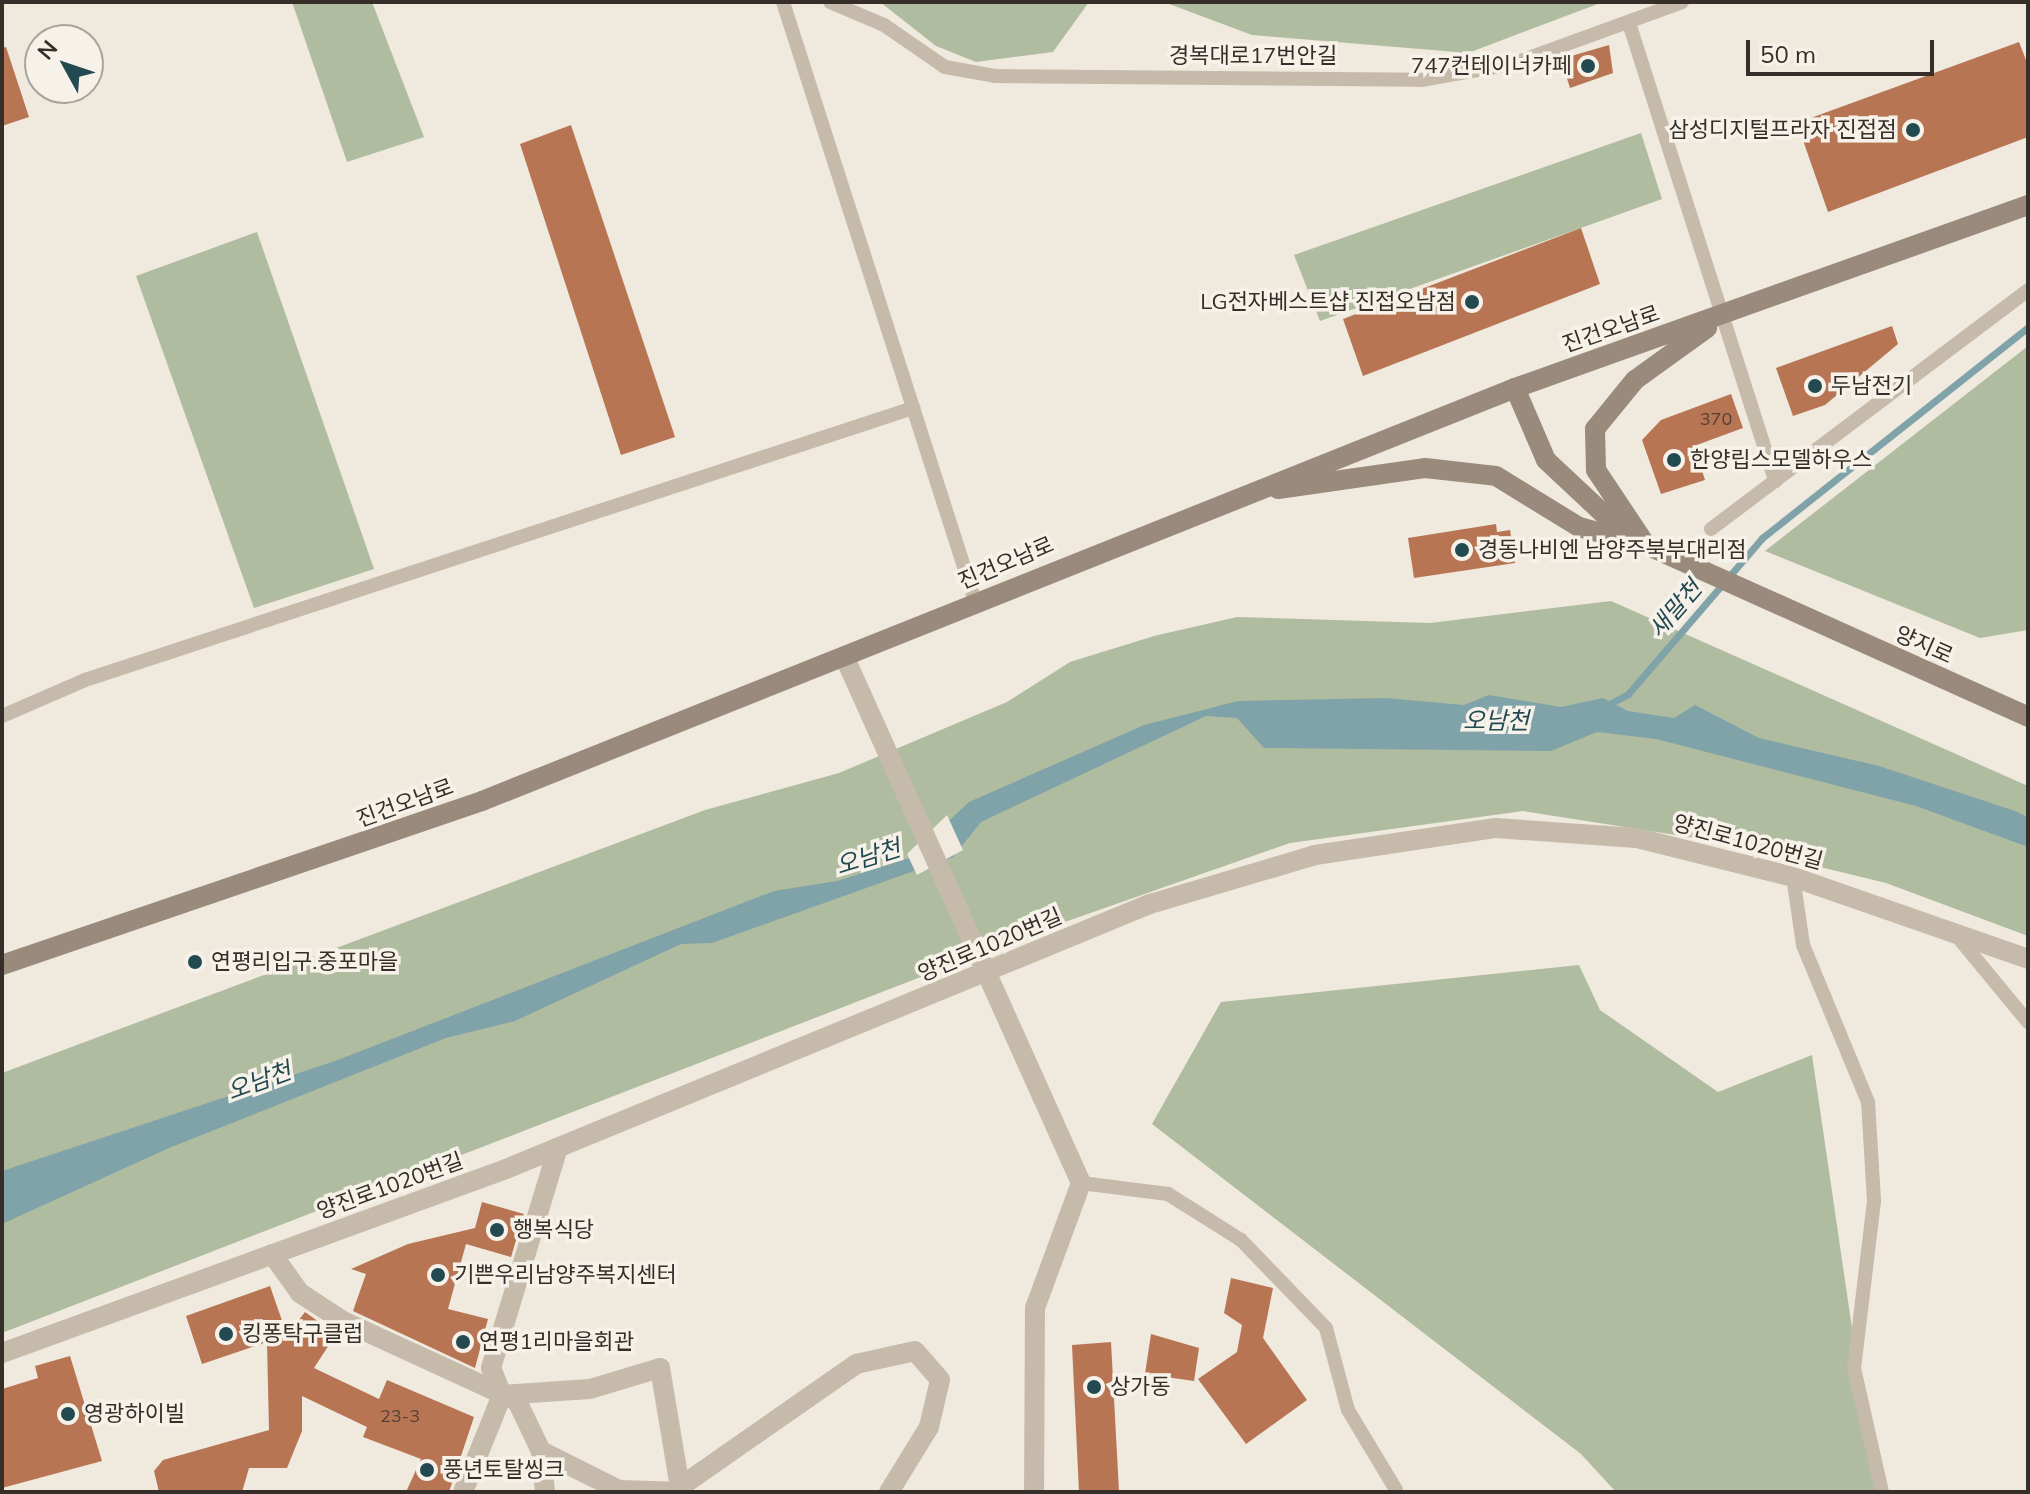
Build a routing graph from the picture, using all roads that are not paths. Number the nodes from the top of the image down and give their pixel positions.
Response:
1 (783, 2) edge
2 (830, 2) edge
3 (1682, 2) edge
4 (1629, 23) junction
5 (2028, 205) edge
6 (2028, 290) edge
7 (1723, 317) junction
8 (1515, 388) junction
9 (913, 408) junction
10 (1775, 481) junction
11 (1242, 494) junction
12 (1711, 529) dead end
13 (1646, 545) junction
14 (975, 601) junction
15 (845, 658) junction
16 (2, 716) edge
17 (2028, 717) edge
18 (1793, 877) junction
19 (1956, 934) junction
20 (2028, 959) edge
21 (3, 965) edge
22 (984, 967) junction
23 (2028, 1022) edge
24 (558, 1148) junction
25 (1081, 1183) junction
26 (272, 1254) junction
27 (2, 1353) edge
28 (502, 1395) junction
29 (541, 1451) junction
30 (681, 1490) edge
31 (1396, 1490) edge
32 (463, 1492) edge
33 (545, 1492) edge
34 (889, 1492) edge
35 (1034, 1492) edge
36 (1882, 1492) edge

1 - 9 lane
2 - 4 lane, 경복대로17번안길
3 - 4 lane, 경복대로17번안길
4 - 7 lane
5 - 7 main road, 진건오남로
6 - 10 lane
7 - 8 main road, 진건오남로
7 - 10 lane
7 - 13 main road
8 - 11 main road, 진건오남로
8 - 13 main road
9 - 14 lane
9 - 16 lane
10 - 12 lane
11 - 13 main road
11 - 14 main road, 진건오남로
13 - 17 main road, 양지로
14 - 15 main road, 진건오남로
15 - 21 main road, 진건오남로
15 - 22 street
18 - 19 street, 양진로1020번길
18 - 22 street, 양진로1020번길
18 - 36 lane
19 - 20 street, 양진로1020번길
19 - 23 lane
22 - 24 street, 양진로1020번길
22 - 25 street
24 - 26 street, 양진로1020번길
24 - 28 street
25 - 31 lane
25 - 35 street
26 - 27 street, 양진로1020번길
26 - 28 street
28 - 29 street
28 - 30 street
28 - 32 street
29 - 30 street
29 - 33 street
30 - 34 street

